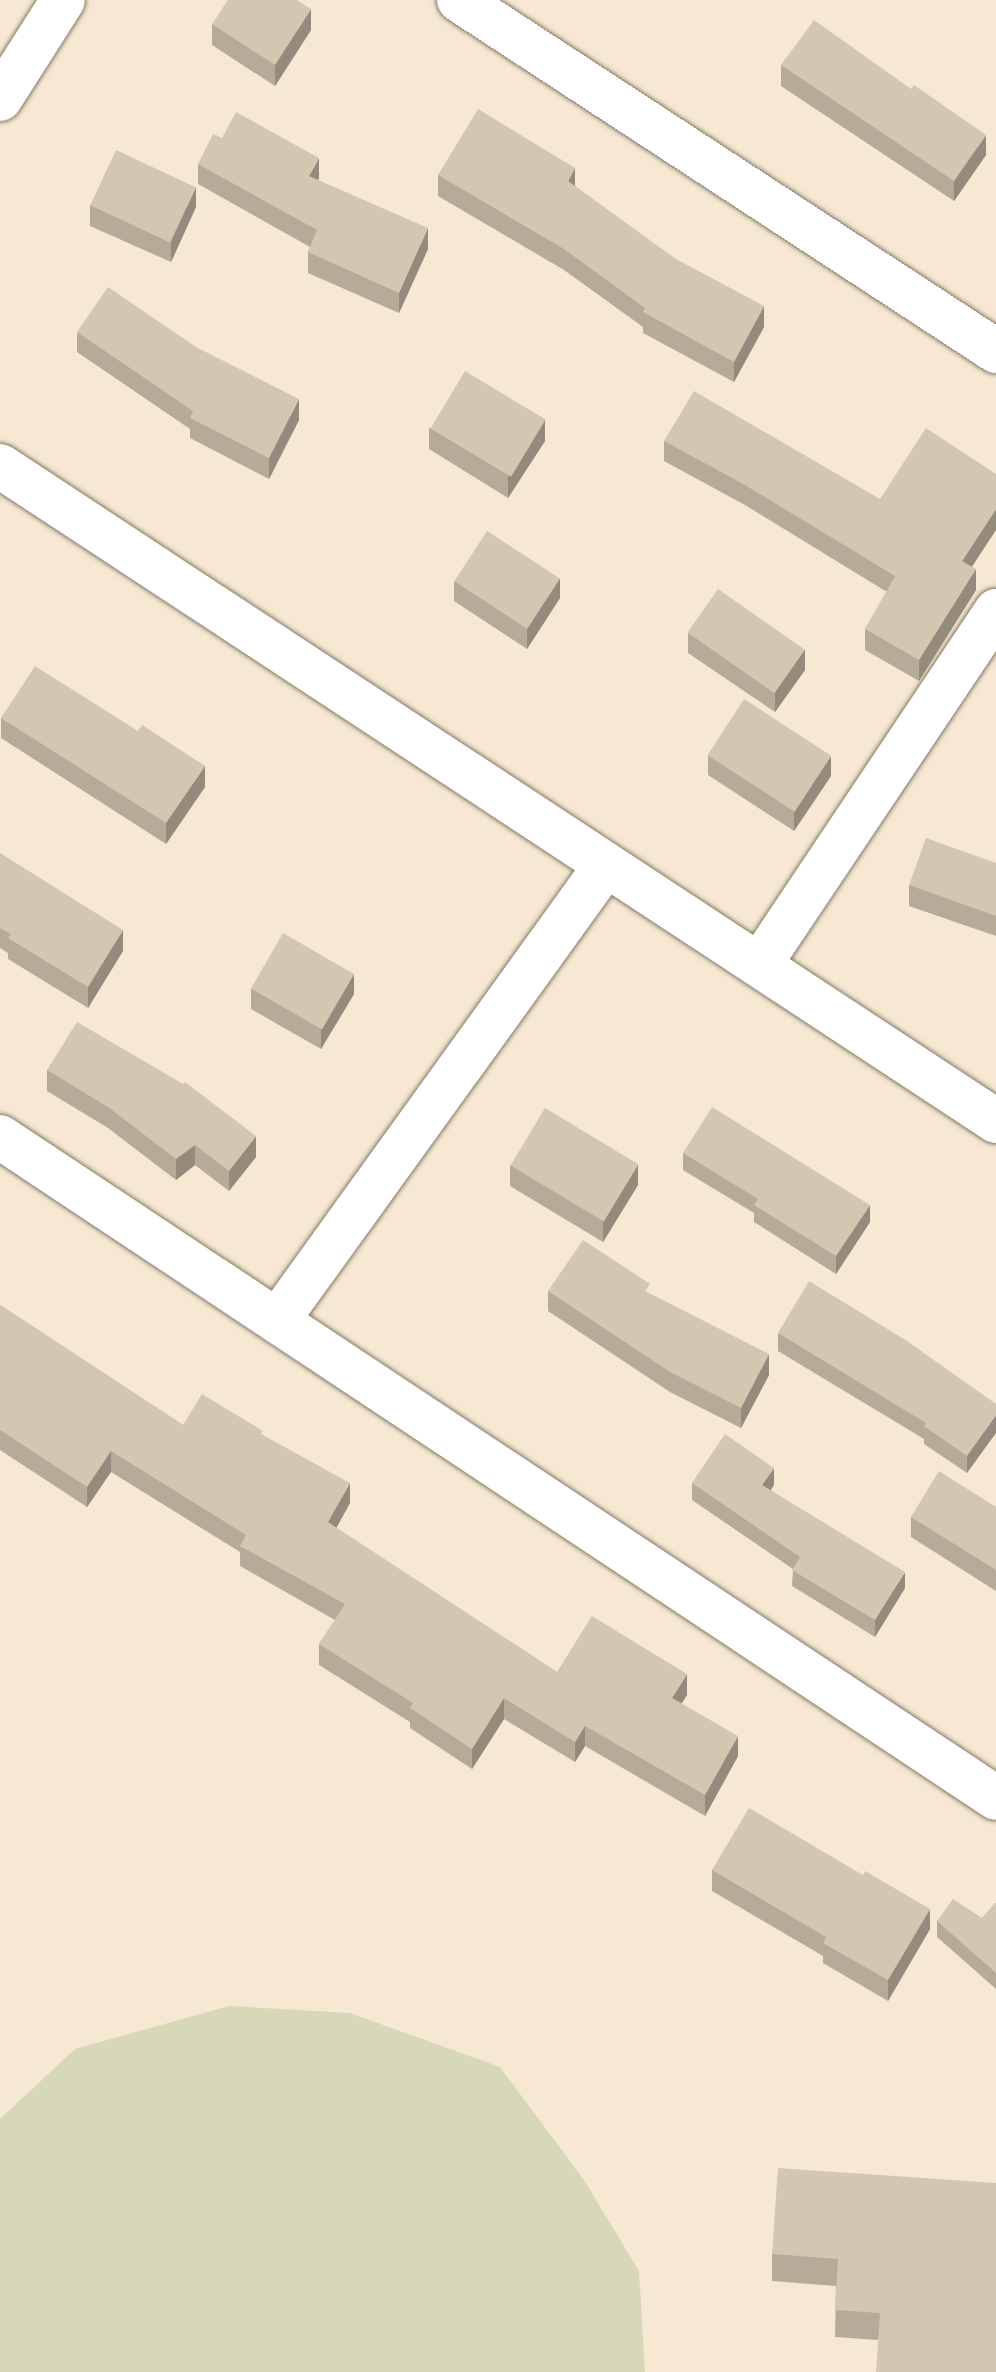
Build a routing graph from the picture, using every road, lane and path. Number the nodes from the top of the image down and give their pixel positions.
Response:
1 (63, 0) edge
2 (459, 0) edge
3 (0, 99) edge
4 (996, 351) edge
5 (0, 466) edge
6 (996, 611) edge
7 (606, 865) junction
8 (760, 964) junction
9 (996, 1121) edge
10 (0, 1138) edge
11 (277, 1321) junction
12 (996, 1798) edge

1 - 3 street
2 - 4 street
5 - 7 street
6 - 8 street
7 - 8 street
7 - 11 street
8 - 9 street
10 - 11 street
11 - 12 street

